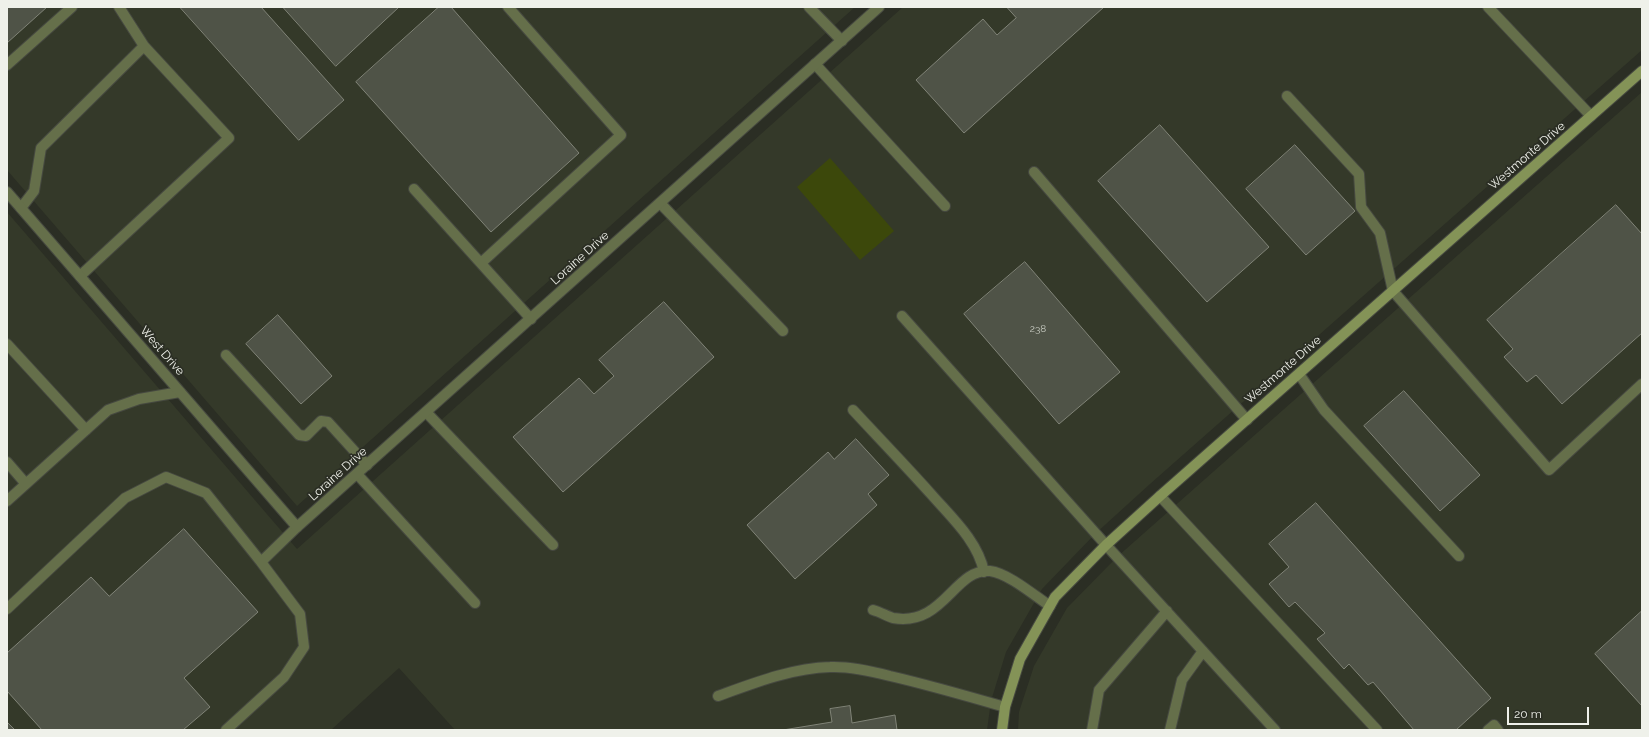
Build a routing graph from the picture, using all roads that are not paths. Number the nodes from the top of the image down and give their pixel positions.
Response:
1 (72, 7) edge
2 (119, 7) edge
3 (809, 7) edge
4 (879, 7) edge
5 (512, 8) edge
6 (1492, 9) edge
7 (842, 41) junction
8 (144, 46) junction
9 (815, 64) junction
10 (7, 65) edge
11 (1642, 71) edge
12 (1287, 96) dead end
13 (1591, 116) junction
14 (1034, 172) dead end
15 (414, 189) dead end
16 (7, 192) edge
17 (660, 204) junction
18 (945, 206) dead end
19 (21, 208) junction
20 (481, 263) junction
21 (80, 276) junction
22 (1393, 291) junction
23 (902, 316) dead end
24 (531, 319) junction
25 (783, 331) dead end
26 (7, 344) edge
27 (226, 355) dead end
28 (1298, 374) junction
29 (1642, 384) edge
30 (180, 392) junction
31 (853, 410) dead end
32 (426, 412) junction
33 (1247, 420) junction
34 (86, 430) junction
35 (7, 462) edge
36 (367, 465) junction
37 (358, 474) junction
38 (26, 484) junction
39 (1160, 496) junction
40 (7, 501) edge
41 (297, 528) junction
42 (553, 545) dead end
43 (1106, 545) junction
44 (1459, 556) dead end
45 (261, 562) junction
46 (984, 572) junction
47 (475, 603) dead end
48 (1050, 606) junction
49 (7, 609) edge
50 (873, 610) dead end
51 (1167, 611) junction
52 (1203, 651) junction
53 (718, 696) dead end
54 (1005, 707) junction
55 (226, 730) edge
56 (1002, 730) edge
57 (1092, 730) edge
58 (1170, 730) edge
59 (1276, 730) edge
60 (1377, 730) edge
61 (1488, 730) edge
62 (1498, 730) edge

1 - 10 street
2 - 8 street
3 - 7 street
4 - 7 street, Loraine Drive
5 - 20 street
6 - 13 street
7 - 9 street, Loraine Drive
8 - 19 street
8 - 21 street
9 - 17 street, Loraine Drive
9 - 18 street
11 - 13 street, Westmonte Drive
12 - 22 street
13 - 22 street, Westmonte Drive
14 - 33 street
15 - 20 street
16 - 19 street, West Drive
17 - 24 street, Loraine Drive
17 - 25 street
19 - 21 street, West Drive
20 - 24 street
21 - 30 street, West Drive
22 - 28 street, Westmonte Drive
22 - 29 street
23 - 43 street
24 - 32 street, Loraine Drive
26 - 34 street
27 - 36 street
28 - 33 street, Westmonte Drive
28 - 44 street
30 - 34 street
30 - 41 street, West Drive
31 - 46 street
32 - 36 street, Loraine Drive
32 - 42 street
33 - 39 street, Westmonte Drive
34 - 38 street
35 - 38 street
36 - 37 street, Loraine Drive
37 - 41 street, Loraine Drive
37 - 47 street
38 - 40 street
39 - 43 street, Westmonte Drive
39 - 60 street
41 - 45 street, Loraine Drive
43 - 48 street, Westmonte Drive
43 - 51 street
45 - 49 street
45 - 55 street
46 - 48 street
46 - 50 street
48 - 54 street, Westmonte Drive
51 - 52 street
51 - 57 street
52 - 58 street
52 - 59 street
53 - 54 street
54 - 56 street, Westmonte Drive
61 - 62 street

